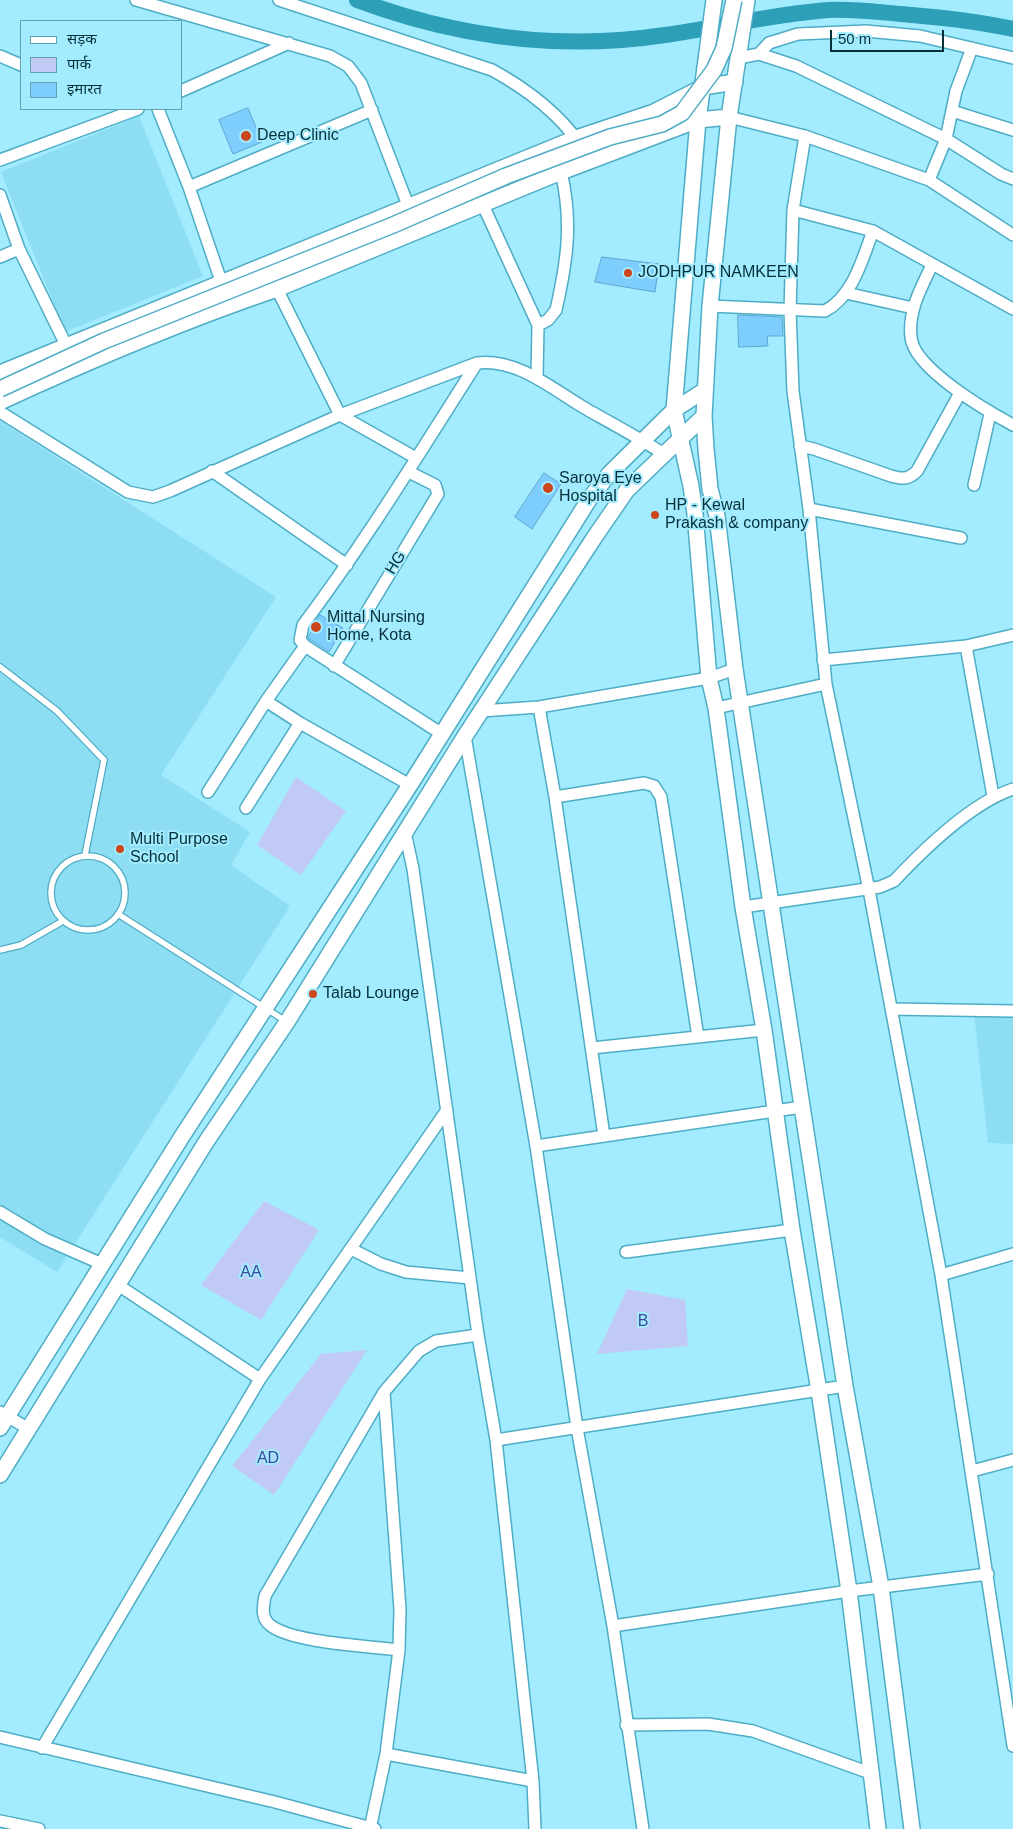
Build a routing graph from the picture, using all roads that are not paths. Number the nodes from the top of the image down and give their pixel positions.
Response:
1 (136, 0) edge
2 (279, 0) edge
3 (714, 0) edge
4 (734, 0) edge
5 (747, 0) edge
6 (289, 43) junction
7 (972, 48) junction
8 (738, 54) junction
9 (759, 54) junction
10 (0, 56) edge
11 (1013, 58) edge
12 (20, 64) edge
13 (735, 82) junction
14 (704, 87) junction
15 (182, 91) edge
16 (132, 110) edge
17 (158, 110) edge
18 (372, 110) junction
19 (952, 111) junction
20 (729, 117) junction
21 (698, 120) junction
22 (1013, 130) edge
23 (805, 136) junction
24 (576, 138) junction
25 (946, 139) junction
26 (0, 160) edge
27 (593, 161) junction
28 (561, 172) junction
29 (1013, 179) edge
30 (929, 180) junction
31 (189, 187) junction
32 (0, 195) edge
33 (482, 203) junction
34 (408, 206) junction
35 (793, 210) junction
36 (1008, 228) edge
37 (418, 230) junction
38 (873, 231) junction
39 (1013, 235) edge
40 (18, 249) junction
41 (0, 257) edge
42 (269, 264) junction
43 (932, 265) junction
44 (220, 282) junction
45 (277, 289) junction
46 (846, 293) junction
47 (230, 305) junction
48 (710, 306) junction
49 (913, 308) junction
50 (1013, 309) edge
51 (790, 311) junction
52 (538, 325) junction
53 (66, 345) junction
54 (476, 363) junction
55 (0, 373) edge
56 (537, 378) junction
57 (0, 390) edge
58 (705, 390) junction
59 (960, 392) junction
60 (0, 402) edge
61 (674, 410) junction
62 (0, 412) edge
63 (990, 414) junction
64 (340, 415) junction
65 (704, 416) junction
66 (1013, 425) edge
67 (679, 438) junction
68 (642, 441) junction
69 (800, 446) junction
70 (664, 454) junction
71 (416, 458) junction
72 (212, 472) junction
73 (409, 472) junction
74 (974, 485) dead end
75 (809, 509) junction
76 (961, 538) dead end
77 (347, 565) junction
78 (1013, 635) edge
79 (305, 646) junction
80 (966, 646) junction
81 (823, 660) junction
82 (334, 666) junction
83 (0, 667) edge
84 (735, 669) junction
85 (709, 678) junction
86 (826, 684) junction
87 (266, 701) junction
88 (741, 703) junction
89 (539, 707) junction
90 (716, 708) junction
91 (481, 711) junction
92 (300, 723) junction
93 (442, 734) junction
94 (465, 736) junction
95 (410, 785) junction
96 (1013, 789) edge
97 (208, 792) dead end
98 (993, 796) junction
99 (555, 797) junction
100 (246, 808) dead end
101 (405, 832) junction
102 (85, 855) junction
103 (869, 890) junction
104 (771, 904) junction
105 (743, 907) junction
106 (118, 914) junction
107 (63, 921) junction
108 (0, 950) edge
109 (266, 1009) junction
110 (891, 1009) junction
111 (1013, 1011) edge
112 (286, 1022) junction
113 (764, 1030) junction
114 (698, 1037) junction
115 (592, 1048) junction
116 (802, 1107) junction
117 (447, 1110) junction
118 (776, 1111) junction
119 (604, 1136) junction
120 (536, 1146) junction
121 (0, 1212) edge
122 (792, 1230) junction
123 (351, 1249) junction
124 (626, 1252) dead end
125 (1013, 1254) edge
126 (102, 1264) junction
127 (941, 1275) junction
128 (470, 1278) junction
129 (118, 1285) junction
130 (478, 1335) junction
131 (260, 1379) junction
132 (845, 1386) junction
133 (820, 1391) junction
134 (384, 1392) junction
135 (2, 1419) edge
136 (577, 1428) junction
137 (30, 1429) junction
138 (496, 1440) junction
139 (1013, 1460) edge
140 (972, 1471) junction
141 (0, 1475) edge
142 (988, 1574) junction
143 (880, 1587) junction
144 (849, 1591) junction
145 (613, 1626) junction
146 (399, 1650) junction
147 (626, 1725) junction
148 (0, 1737) edge
149 (1013, 1746) edge
150 (42, 1748) junction
151 (386, 1754) junction
152 (870, 1772) junction
153 (532, 1781) junction
154 (0, 1821) edge
155 (11, 1826) edge
156 (39, 1829) edge
157 (372, 1829) edge
158 (535, 1829) edge
159 (642, 1829) edge
160 (878, 1829) edge
161 (912, 1829) edge

1 - 6 street
2 - 24 street
3 - 14 street
4 - 57 street, bridge
5 - 8 street
6 - 15 street
6 - 18 street
7 - 9 street
7 - 11 street
7 - 19 street
8 - 9 street
8 - 13 street
9 - 25 street
10 - 12 street
13 - 14 street
13 - 20 street
14 - 21 street
14 - 24 street
16 - 26 street
17 - 31 street
18 - 31 street
18 - 34 street
19 - 22 street
19 - 25 street
20 - 21 street
20 - 23 street
20 - 48 street
21 - 27 street
21 - 61 street
23 - 30 street
23 - 35 street
24 - 27 street
24 - 34 street
25 - 29 street
25 - 30 street
27 - 28 street
28 - 33 street
28 - 52 street
30 - 36 street
31 - 44 street
32 - 40 street
33 - 37 street
33 - 52 street
34 - 37 street
34 - 42 street
35 - 38 street
35 - 51 street
36 - 39 street
37 - 45 street
38 - 43 street
38 - 46 street
40 - 41 street
40 - 53 street
42 - 44 street
42 - 45 street
43 - 49 street
43 - 50 street
44 - 47 street
44 - 53 street
45 - 47 street
45 - 64 street
46 - 49 street
46 - 51 street
47 - 60 street
48 - 51 street
48 - 58 street
49 - 59 street
51 - 69 street
52 - 56 street
53 - 55 street
54 - 56 street
54 - 64 street
54 - 71 street
56 - 68 street
58 - 61 street
58 - 65 street
59 - 63 street
59 - 69 street
61 - 67 street
61 - 68 street
62 - 72 street
63 - 66 street
63 - 74 street
64 - 71 street
64 - 72 street
65 - 67 street
65 - 84 street
67 - 70 street
67 - 85 street
68 - 70 street
68 - 93 street
69 - 75 street
70 - 91 street
71 - 73 street
72 - 77 street
73 - 77 street
73 - 82 street, HG
75 - 76 street
75 - 81 street
77 - 79 street
78 - 80 street
79 - 82 street
79 - 87 street
80 - 81 street
80 - 98 street
81 - 86 street
82 - 93 street
83 - 102 lane
84 - 85 street
84 - 88 street
85 - 89 street
85 - 90 street
86 - 88 street
86 - 103 street
87 - 92 street
87 - 97 street
88 - 90 street
88 - 104 street
89 - 91 street
89 - 99 street
90 - 105 street
91 - 94 street
92 - 95 street
92 - 100 street
93 - 95 street
94 - 101 street
94 - 120 street
95 - 109 street
96 - 98 street
98 - 103 street
99 - 114 street
99 - 115 street
101 - 112 street
101 - 117 street
102 - 106 lane
102 - 107 lane
103 - 104 street
103 - 110 street
104 - 105 street
104 - 116 street
105 - 113 street
106 - 107 lane
106 - 109 lane
107 - 108 lane
109 - 112 lane
109 - 126 street
110 - 111 street
110 - 127 street
112 - 129 street
113 - 114 street
113 - 118 street
114 - 115 street
115 - 119 street
116 - 118 street
116 - 132 street
117 - 123 street
117 - 128 street
118 - 119 street
118 - 122 street
119 - 120 street
120 - 136 street
121 - 126 street
122 - 124 street
122 - 133 street
123 - 128 street
123 - 131 street
125 - 127 street
126 - 135 street
127 - 140 street
128 - 130 street
129 - 131 street
129 - 137 street
130 - 134 street
130 - 138 street
131 - 150 street
132 - 133 street
132 - 143 street
133 - 136 street
133 - 144 street
134 - 146 street
134 - 146 street
135 - 137 street
136 - 138 street
136 - 145 street
137 - 141 street
138 - 153 street
139 - 140 street
140 - 142 street
142 - 143 street
142 - 149 street
143 - 144 street
143 - 161 street
144 - 145 street
144 - 152 street
145 - 147 street
146 - 151 street
147 - 152 street
147 - 159 street
148 - 150 street
150 - 157 street
151 - 153 street
151 - 157 street
152 - 160 street
153 - 158 street
154 - 155 street
155 - 156 street

